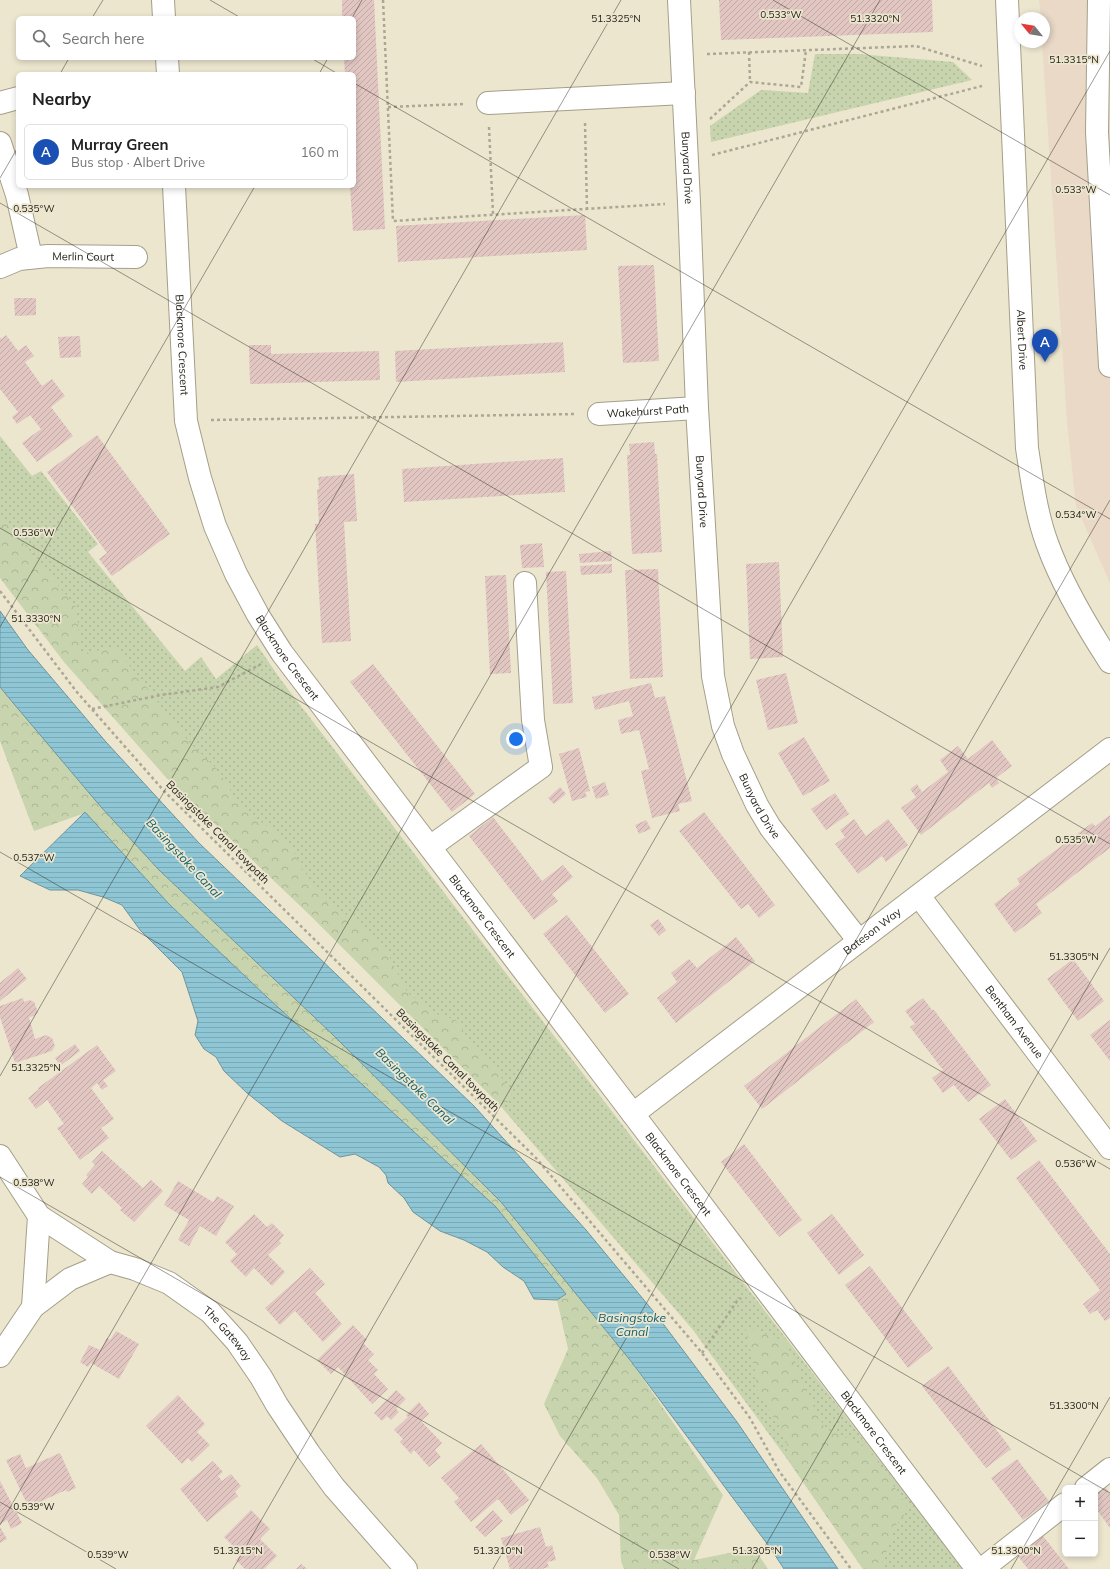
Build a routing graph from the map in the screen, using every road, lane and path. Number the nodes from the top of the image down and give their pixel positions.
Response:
1 (163, 0) edge
2 (383, 0) edge
3 (679, 0) edge
4 (1007, 0) edge
5 (1099, 0) edge
6 (164, 16) edge
7 (806, 50) junction
8 (749, 52) junction
9 (682, 55) junction
10 (167, 60) edge
11 (982, 66) dead end
12 (168, 72) edge
13 (750, 82) junction
14 (982, 86) dead end
15 (684, 93) junction
16 (584, 98) junction
17 (16, 99) edge
18 (0, 103) edge
19 (488, 103) junction
20 (388, 107) junction
21 (0, 143) edge
22 (687, 151) junction
23 (174, 188) edge
24 (690, 202) junction
25 (587, 208) junction
26 (493, 214) junction
27 (30, 257) junction
28 (136, 257) dead end
29 (0, 267) edge
30 (1110, 366) edge
31 (697, 408) junction
32 (599, 414) joint
33 (186, 421) junction
34 (525, 583) dead end
35 (0, 591) edge
36 (282, 653) junction
37 (1110, 662) edge
38 (92, 709) junction
39 (1110, 749) edge
40 (430, 847) junction
41 (919, 896) junction
42 (859, 941) junction
43 (633, 1114) junction
44 (1110, 1148) edge
45 (0, 1156) edge
46 (39, 1216) junction
47 (110, 1262) junction
48 (764, 1287) junction
49 (33, 1307) junction
50 (702, 1353) junction
51 (0, 1356) edge
52 (1110, 1469) edge
53 (1090, 1485) edge
54 (1062, 1506) edge
55 (406, 1569) edge
56 (852, 1569) edge
57 (977, 1569) edge
58 (982, 1569) edge

1 - 6 street
2 - 20 path
3 - 9 street, Bunyard Drive
4 - 37 street, Albert Drive
5 - 30 street
7 - 8 path
7 - 11 path
7 - 13 path
8 - 9 path
8 - 13 path
9 - 15 street, Bunyard Drive
10 - 12 street
13 - 22 path
14 - 22 path
15 - 16 street
15 - 22 street, Bunyard Drive
16 - 19 street
16 - 25 path
17 - 18 street
19 - 20 path
19 - 26 path
20 - 26 path
21 - 27 street
22 - 24 street, Bunyard Drive
23 - 33 street, Blackmore Crescent
24 - 25 path
24 - 31 street, Bunyard Drive
25 - 26 path
27 - 28 street, Merlin Court
27 - 29 street, Merlin Court
31 - 32 street, Wakehurst Path
31 - 42 street, Bunyard Drive
32 - 33 path
33 - 36 street, Blackmore Crescent
34 - 40 street
35 - 38 path, Basingstoke Canal towpath
36 - 38 path
36 - 40 street, Blackmore Crescent
38 - 50 path, Basingstoke Canal towpath
39 - 41 street, Bateson Way
40 - 43 street, Blackmore Crescent
41 - 42 street, Bateson Way
41 - 44 street, Bentham Avenue
42 - 43 street, Bateson Way
43 - 48 street, Blackmore Crescent
45 - 46 street, The Gateway
46 - 47 street, The Gateway
46 - 49 street
47 - 49 street
47 - 55 street, The Gateway
48 - 50 path
48 - 57 street, Blackmore Crescent
49 - 51 street
50 - 56 path, Basingstoke Canal towpath
52 - 53 street
54 - 58 street

